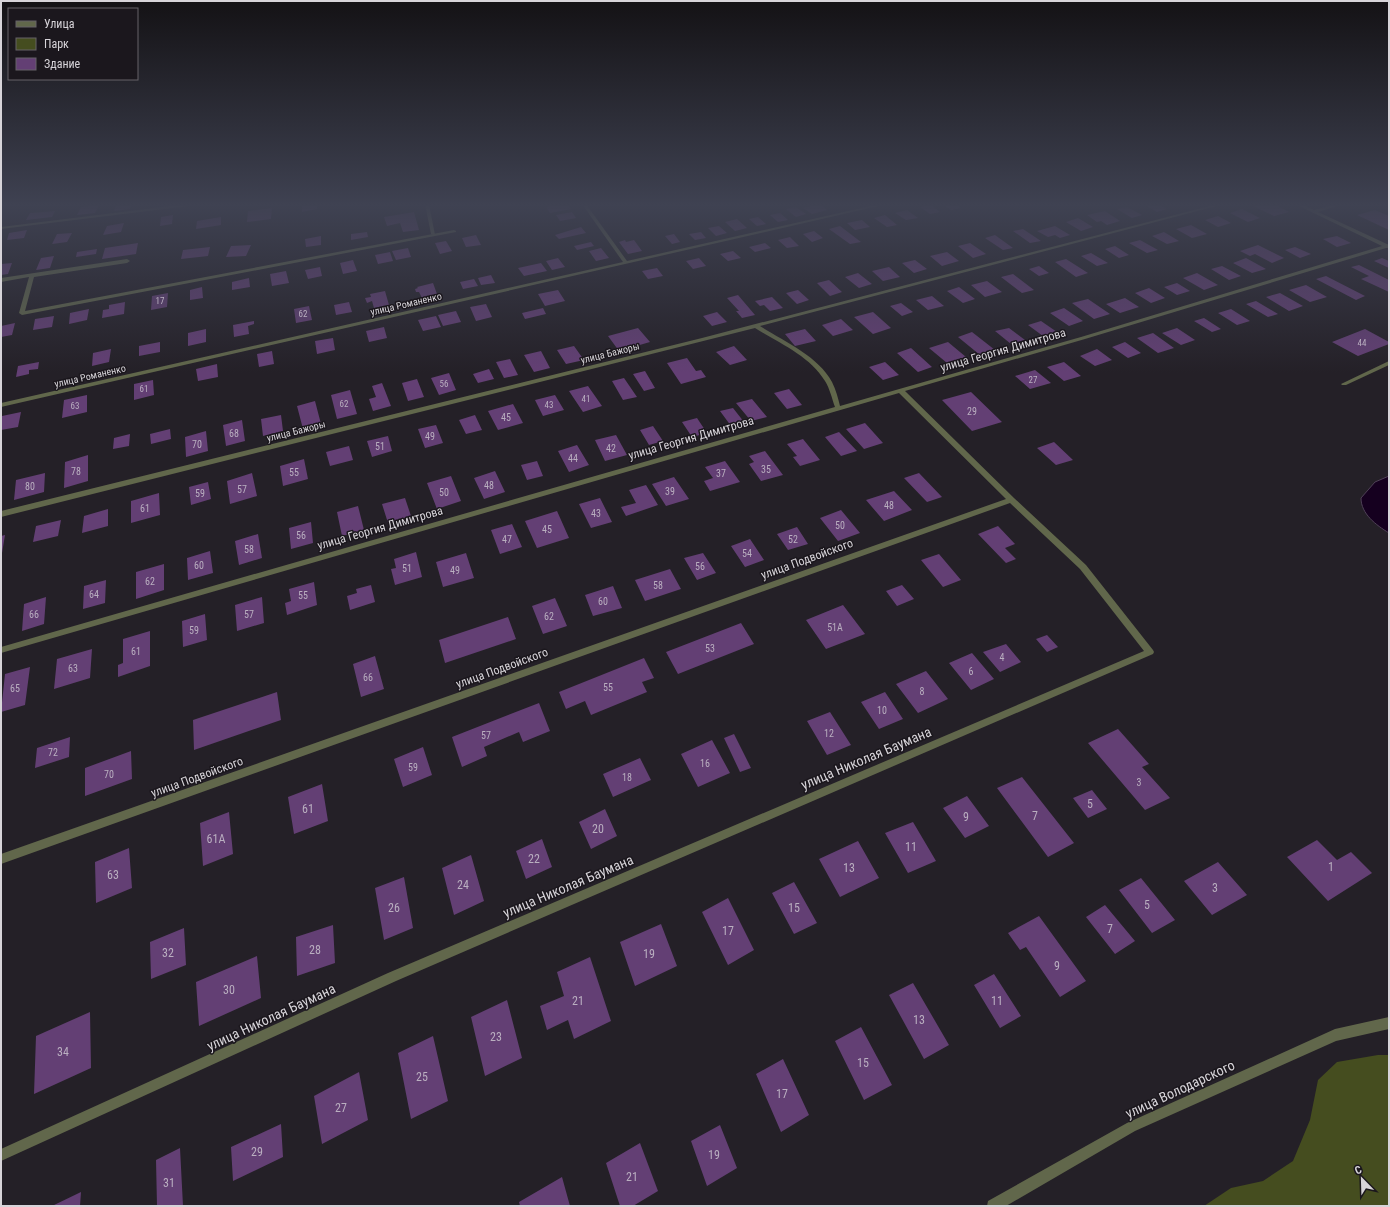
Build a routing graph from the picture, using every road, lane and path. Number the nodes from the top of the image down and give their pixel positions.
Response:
1 (296, 260) edge
2 (624, 260) edge
3 (638, 260) edge
4 (1007, 260) edge
5 (1343, 260) edge
6 (127, 261) dead end
7 (626, 263) junction
8 (32, 275) junction
9 (1, 280) edge
10 (756, 326) junction
11 (1389, 363) edge
12 (1344, 384) dead end
13 (901, 391) junction
14 (1, 405) edge
15 (838, 408) junction
16 (1012, 500) junction
17 (1, 514) edge
18 (1, 650) edge
19 (1, 859) edge
20 (1389, 1023) edge
21 (1, 1155) edge
22 (994, 1206) edge

1 - 8 street
2 - 7 street
3 - 7 street, улица Романенко
4 - 10 street, улица Бажоры
5 - 13 street, улица Георгия Димитрова
6 - 8 street
7 - 14 street, улица Романенко
8 - 9 street
10 - 15 street
10 - 17 street, улица Бажоры
11 - 12 street
13 - 15 street, улица Георгия Димитрова
13 - 16 street
15 - 18 street, улица Георгия Димитрова
16 - 19 street, улица Подвойского
16 - 21 street, улица Николая Баумана
20 - 22 street, улица Володарского

